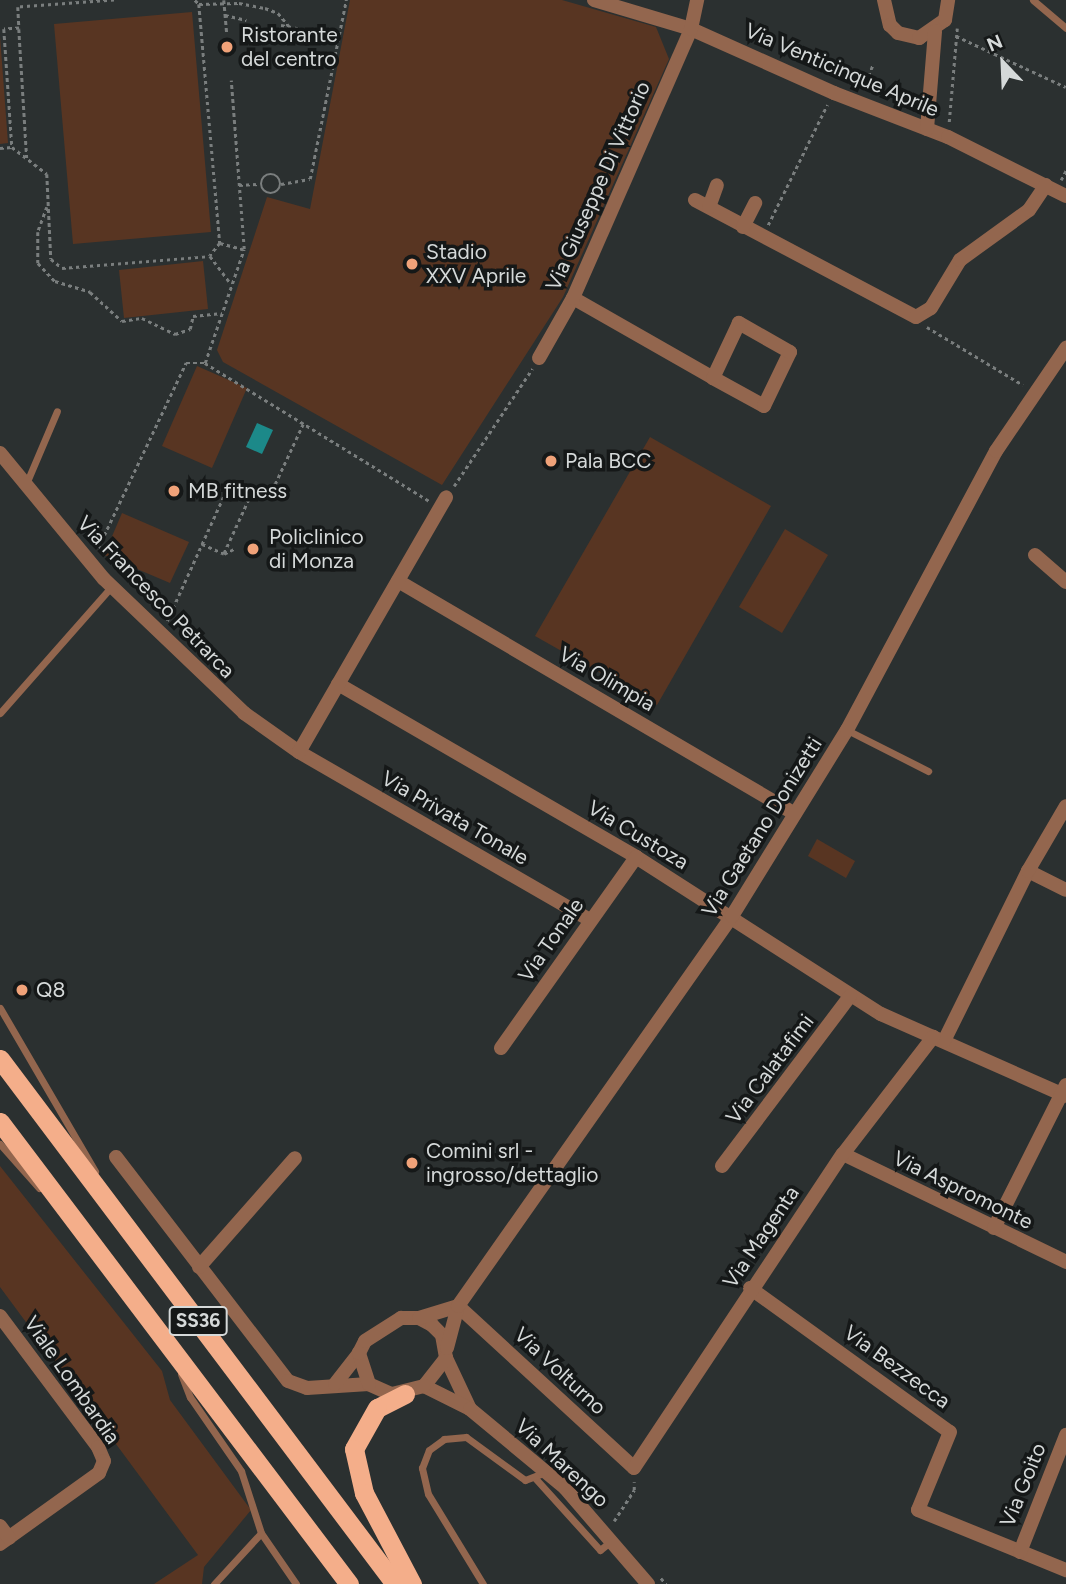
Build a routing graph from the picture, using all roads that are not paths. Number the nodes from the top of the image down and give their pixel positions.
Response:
1 (594, 0) edge
2 (698, 0) edge
3 (884, 0) edge
4 (948, 0) edge
5 (1033, 0) edge
6 (1066, 28) edge
7 (691, 29) junction
8 (935, 31) junction
9 (927, 129) junction
10 (1046, 185) junction
11 (718, 186) dead end
12 (1066, 196) edge
13 (695, 200) dead end
14 (755, 203) dead end
15 (709, 207) junction
16 (743, 227) junction
17 (573, 298) junction
18 (1066, 348) edge
19 (539, 358) road end
20 (713, 378) junction
21 (57, 411) dead end
22 (0, 453) edge
23 (25, 485) junction
24 (443, 502) road end
25 (1035, 555) dead end
26 (398, 581) junction
27 (1066, 582) edge
28 (111, 587) junction
29 (338, 684) junction
30 (0, 713) edge
31 (848, 730) junction
32 (299, 752) junction
33 (928, 771) dead end
34 (1066, 806) edge
35 (795, 814) junction
36 (636, 857) junction
37 (1028, 871) junction
38 (1066, 890) edge
39 (732, 916) junction
40 (590, 920) junction
41 (850, 996) junction
42 (0, 1008) edge
43 (939, 1039) junction
44 (501, 1048) dead end
45 (0, 1059) edge
46 (1065, 1092) edge
47 (0, 1122) edge
48 (0, 1144) edge
49 (843, 1154) junction
50 (116, 1157) dead end
51 (295, 1158) dead end
52 (722, 1166) dead end
53 (73, 1218) junction
54 (125, 1224) junction
55 (994, 1228) junction
56 (1066, 1262) edge
57 (199, 1267) junction
58 (750, 1288) junction
59 (458, 1306) junction
60 (0, 1315) edge
61 (419, 1318) junction
62 (174, 1353) junction
63 (359, 1353) junction
64 (446, 1353) junction
65 (335, 1384) junction
66 (369, 1384) junction
67 (424, 1385) junction
68 (405, 1394) junction
69 (470, 1409) junction
70 (1066, 1435) edge
71 (634, 1468) joint
72 (541, 1475) junction
73 (261, 1533) junction
74 (3, 1536) edge
75 (1020, 1552) junction
76 (1066, 1570) edge
77 (653, 1579) edge
78 (214, 1584) edge
79 (296, 1584) edge
80 (349, 1584) edge
81 (395, 1584) edge
82 (412, 1584) edge
83 (483, 1584) edge

1 - 7 street, Via Venticinque Aprile
2 - 7 street, Via Giuseppe Di Vittorio
3 - 8 street
4 - 8 street
5 - 6 lane
7 - 9 street, Via Venticinque Aprile
7 - 17 street, Via Giuseppe Di Vittorio
8 - 9 street
9 - 10 street, Via Venticinque Aprile
10 - 12 street, Via Venticinque Aprile
10 - 16 street
11 - 15 street
13 - 15 street
14 - 16 street
15 - 16 street
17 - 19 street, Via Giuseppe Di Vittorio
17 - 20 street
18 - 31 street, Via Gaetano Donizetti
20 - 20 street
21 - 23 lane
22 - 23 street, Via Francesco Petrarca
23 - 28 street, Via Francesco Petrarca
24 - 26 street
25 - 27 street
26 - 29 street
26 - 35 street, Via Olimpia
28 - 30 lane
28 - 32 street, Via Francesco Petrarca
29 - 32 street
29 - 36 street, Via Custoza
31 - 33 lane
31 - 35 street, Via Gaetano Donizetti
32 - 40 street, Via Privata Tonale
34 - 37 street, Via Magenta
35 - 39 street, Via Gaetano Donizetti
36 - 39 street, Via Custoza
36 - 40 street, Via Tonale
37 - 38 street
37 - 43 street, Via Magenta
39 - 41 street, Via Custoza
39 - 59 street, Via Gaetano Donizetti
40 - 44 street, Via Tonale
41 - 43 street, Via Custoza
41 - 52 street, Via Calatafimi
42 - 54 lane
43 - 46 street, Via Custoza
43 - 49 street, Via Magenta
45 - 54 highway, SS36
46 - 55 street
47 - 53 highway, SS36
48 - 53 lane
49 - 55 street, Via Aspromonte
49 - 58 street, Via Magenta
50 - 57 street
51 - 57 street
53 - 62 highway, SS36
54 - 81 highway, SS36
55 - 56 street, Via Aspromonte
57 - 65 street
58 - 71 street, Via Magenta
58 - 75 street, Via Bezzecca
59 - 61 street
59 - 64 street, Via Gaetano Donizetti
59 - 71 street, Via Volturno
60 - 74 street, Viale Lombardia
61 - 63 street
61 - 64 street
62 - 73 lane
62 - 80 highway, SS36
63 - 65 street
63 - 66 street
64 - 67 street
64 - 69 street, Via Marengo
65 - 66 street
66 - 68 street
67 - 68 street
67 - 69 street, Via Marengo
68 - 82 highway
69 - 72 street, Via Marengo
70 - 75 street, Via Goito
72 - 77 street, Via Marengo
72 - 83 lane
73 - 78 lane
73 - 79 lane
75 - 76 street

